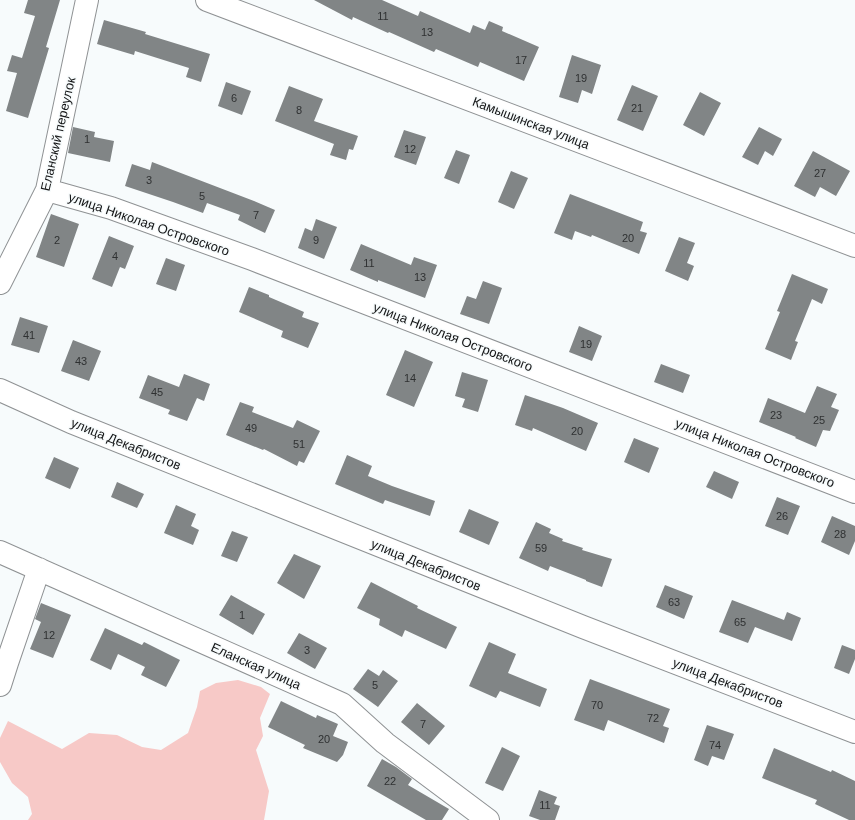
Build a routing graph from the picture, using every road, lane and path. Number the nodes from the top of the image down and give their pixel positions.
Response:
1 (87, 0) edge
2 (207, 0) edge
3 (47, 190) junction
4 (855, 246) edge
5 (0, 283) edge
6 (0, 390) edge
7 (855, 492) edge
8 (0, 552) edge
9 (39, 569) junction
10 (0, 685) edge
11 (855, 732) edge
12 (488, 820) edge

1 - 3 street, Еланский переулок
2 - 4 street, Камышинская улица
3 - 5 street, Еланский переулок
3 - 7 street, улица Николая Островского
6 - 11 street, улица Декабристов
8 - 9 street, Еланская улица
9 - 10 street
9 - 12 street, Еланская улица

